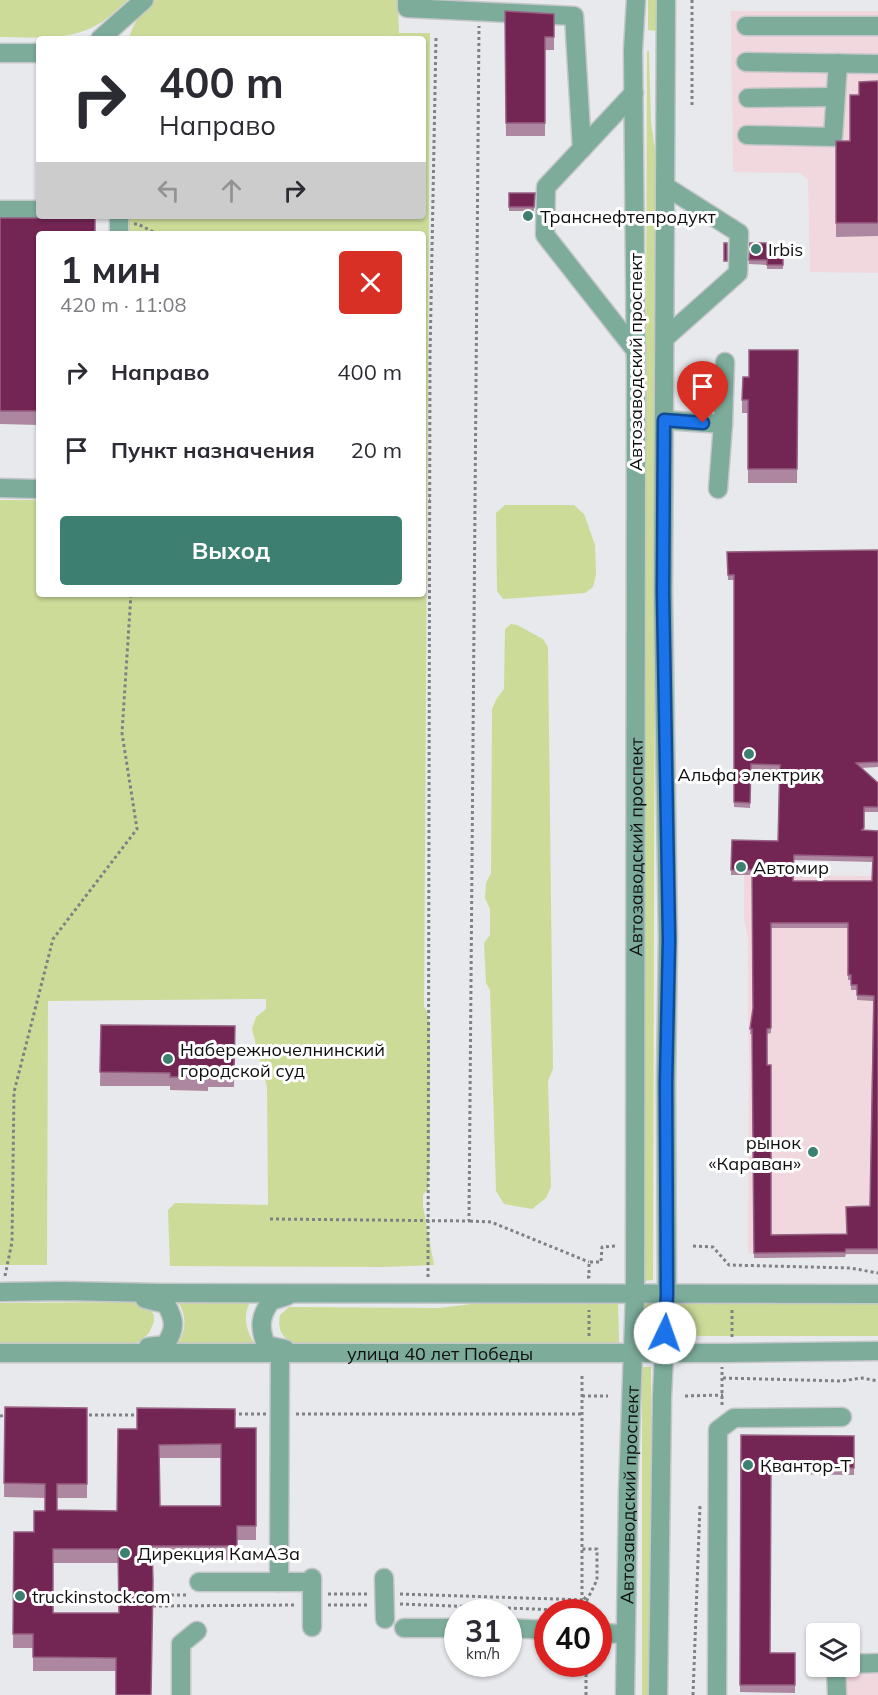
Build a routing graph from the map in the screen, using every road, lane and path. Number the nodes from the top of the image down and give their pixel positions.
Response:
1 (144, 0) edge
2 (407, 0) edge
3 (636, 0) edge
4 (666, 0) edge
5 (692, 0) edge
6 (480, 10) junction
7 (123, 18) junction
8 (746, 26) dead end
9 (878, 26) edge
10 (103, 36) edge
11 (120, 36) edge
12 (436, 37) dead end
13 (633, 50) junction
14 (0, 53) edge
15 (36, 53) edge
16 (665, 60) junction
17 (746, 62) dead end
18 (838, 63) junction
19 (878, 64) edge
20 (634, 93) junction
21 (835, 97) junction
22 (748, 98) dead end
23 (692, 107) dead end
24 (747, 135) dead end
25 (582, 149) junction
26 (666, 186) junction
27 (0, 210) edge
28 (36, 210) edge
29 (119, 225) edge
30 (151, 231) edge
31 (665, 338) junction
32 (636, 351) junction
33 (426, 355) edge
34 (430, 357) junction
35 (725, 362) dead end
36 (636, 375) junction
37 (664, 376) junction
38 (664, 420) junction
39 (723, 424) junction
40 (0, 488) edge
41 (36, 489) edge
42 (718, 489) dead end
43 (426, 500) edge
44 (430, 500) junction
45 (131, 597) edge
46 (270, 1220) dead end
47 (429, 1220) junction
48 (469, 1221) junction
49 (616, 1246) dead end
50 (693, 1246) dead end
51 (589, 1262) junction
52 (878, 1273) edge
53 (590, 1277) dead end
54 (428, 1280) dead end
55 (1, 1292) edge
56 (116, 1293) junction
57 (300, 1293) junction
58 (635, 1294) junction
59 (878, 1294) edge
60 (667, 1295) junction
61 (590, 1307) dead end
62 (732, 1310) dead end
63 (589, 1337) dead end
64 (732, 1345) dead end
65 (878, 1351) edge
66 (664, 1352) junction
67 (0, 1353) edge
68 (117, 1353) junction
69 (280, 1353) junction
70 (301, 1353) junction
71 (633, 1353) junction
72 (722, 1365) dead end
73 (582, 1376) dead end
74 (723, 1378) junction
75 (878, 1381) edge
76 (582, 1396) junction
77 (608, 1396) dead end
78 (686, 1396) dead end
79 (842, 1417) dead end
80 (582, 1549) junction
81 (384, 1578) dead end
82 (199, 1582) dead end
83 (279, 1582) junction
84 (585, 1599) edge
85 (587, 1599) edge
86 (385, 1619) dead end
87 (312, 1627) dead end
88 (404, 1628) dead end
89 (444, 1628) edge
90 (197, 1631) dead end
91 (612, 1634) edge
92 (625, 1634) junction
93 (878, 1663) edge
94 (860, 1664) edge
95 (586, 1677) edge
96 (836, 1677) edge
97 (181, 1695) edge
98 (586, 1695) edge
99 (625, 1695) edge
100 (658, 1695) edge
101 (717, 1695) edge
102 (837, 1695) edge

1 - 7 street
2 - 6 street
3 - 13 street, Автозаводский проспект
4 - 16 street, Автозаводский проспект
5 - 23 path
6 - 25 street
6 - 48 path
7 - 10 street
7 - 11 street
8 - 9 street
12 - 34 path
13 - 16 street
13 - 20 street, Автозаводский проспект
14 - 15 street
16 - 26 street, Автозаводский проспект
17 - 18 street
18 - 19 street
18 - 21 street
20 - 25 street
20 - 32 street, Автозаводский проспект
21 - 22 street
21 - 24 street
25 - 32 street
26 - 31 street, Автозаводский проспект
26 - 31 street
27 - 28 street
29 - 30 path
31 - 37 street, Автозаводский проспект
32 - 36 street, Автозаводский проспект
33 - 34 path
34 - 44 path
35 - 39 street
36 - 37 street
36 - 58 street, Автозаводский проспект
37 - 38 street, Автозаводский проспект
38 - 39 street
38 - 60 street, Автозаводский проспект
39 - 42 street
40 - 41 street
43 - 44 path
44 - 47 path
45 - 55 path
46 - 47 path
47 - 48 path
47 - 54 path
48 - 51 path
49 - 51 path
50 - 52 path
51 - 53 path
55 - 56 street
56 - 57 street
56 - 68 street
57 - 58 street
57 - 70 street
58 - 60 street
58 - 71 street, Автозаводский проспект
59 - 60 street
60 - 66 street, Автозаводский проспект
61 - 63 path
62 - 64 path
65 - 66 street, улица 40 лет Победы
66 - 71 street, улица 40 лет Победы
66 - 100 street, Автозаводский проспект
67 - 68 street, улица 40 лет Победы
68 - 69 street, улица 40 лет Победы
69 - 70 street, улица 40 лет Победы
69 - 83 street
70 - 71 street, улица 40 лет Победы
71 - 92 street, Автозаводский проспект
72 - 74 path
73 - 76 path
74 - 75 path
74 - 78 path
76 - 77 path
76 - 80 path
79 - 101 street
80 - 84 path
80 - 85 path
81 - 86 street
82 - 83 street
83 - 87 street
88 - 89 street
90 - 97 street
91 - 92 street
92 - 99 street, Автозаводский проспект
93 - 94 street
95 - 98 path
96 - 102 street

